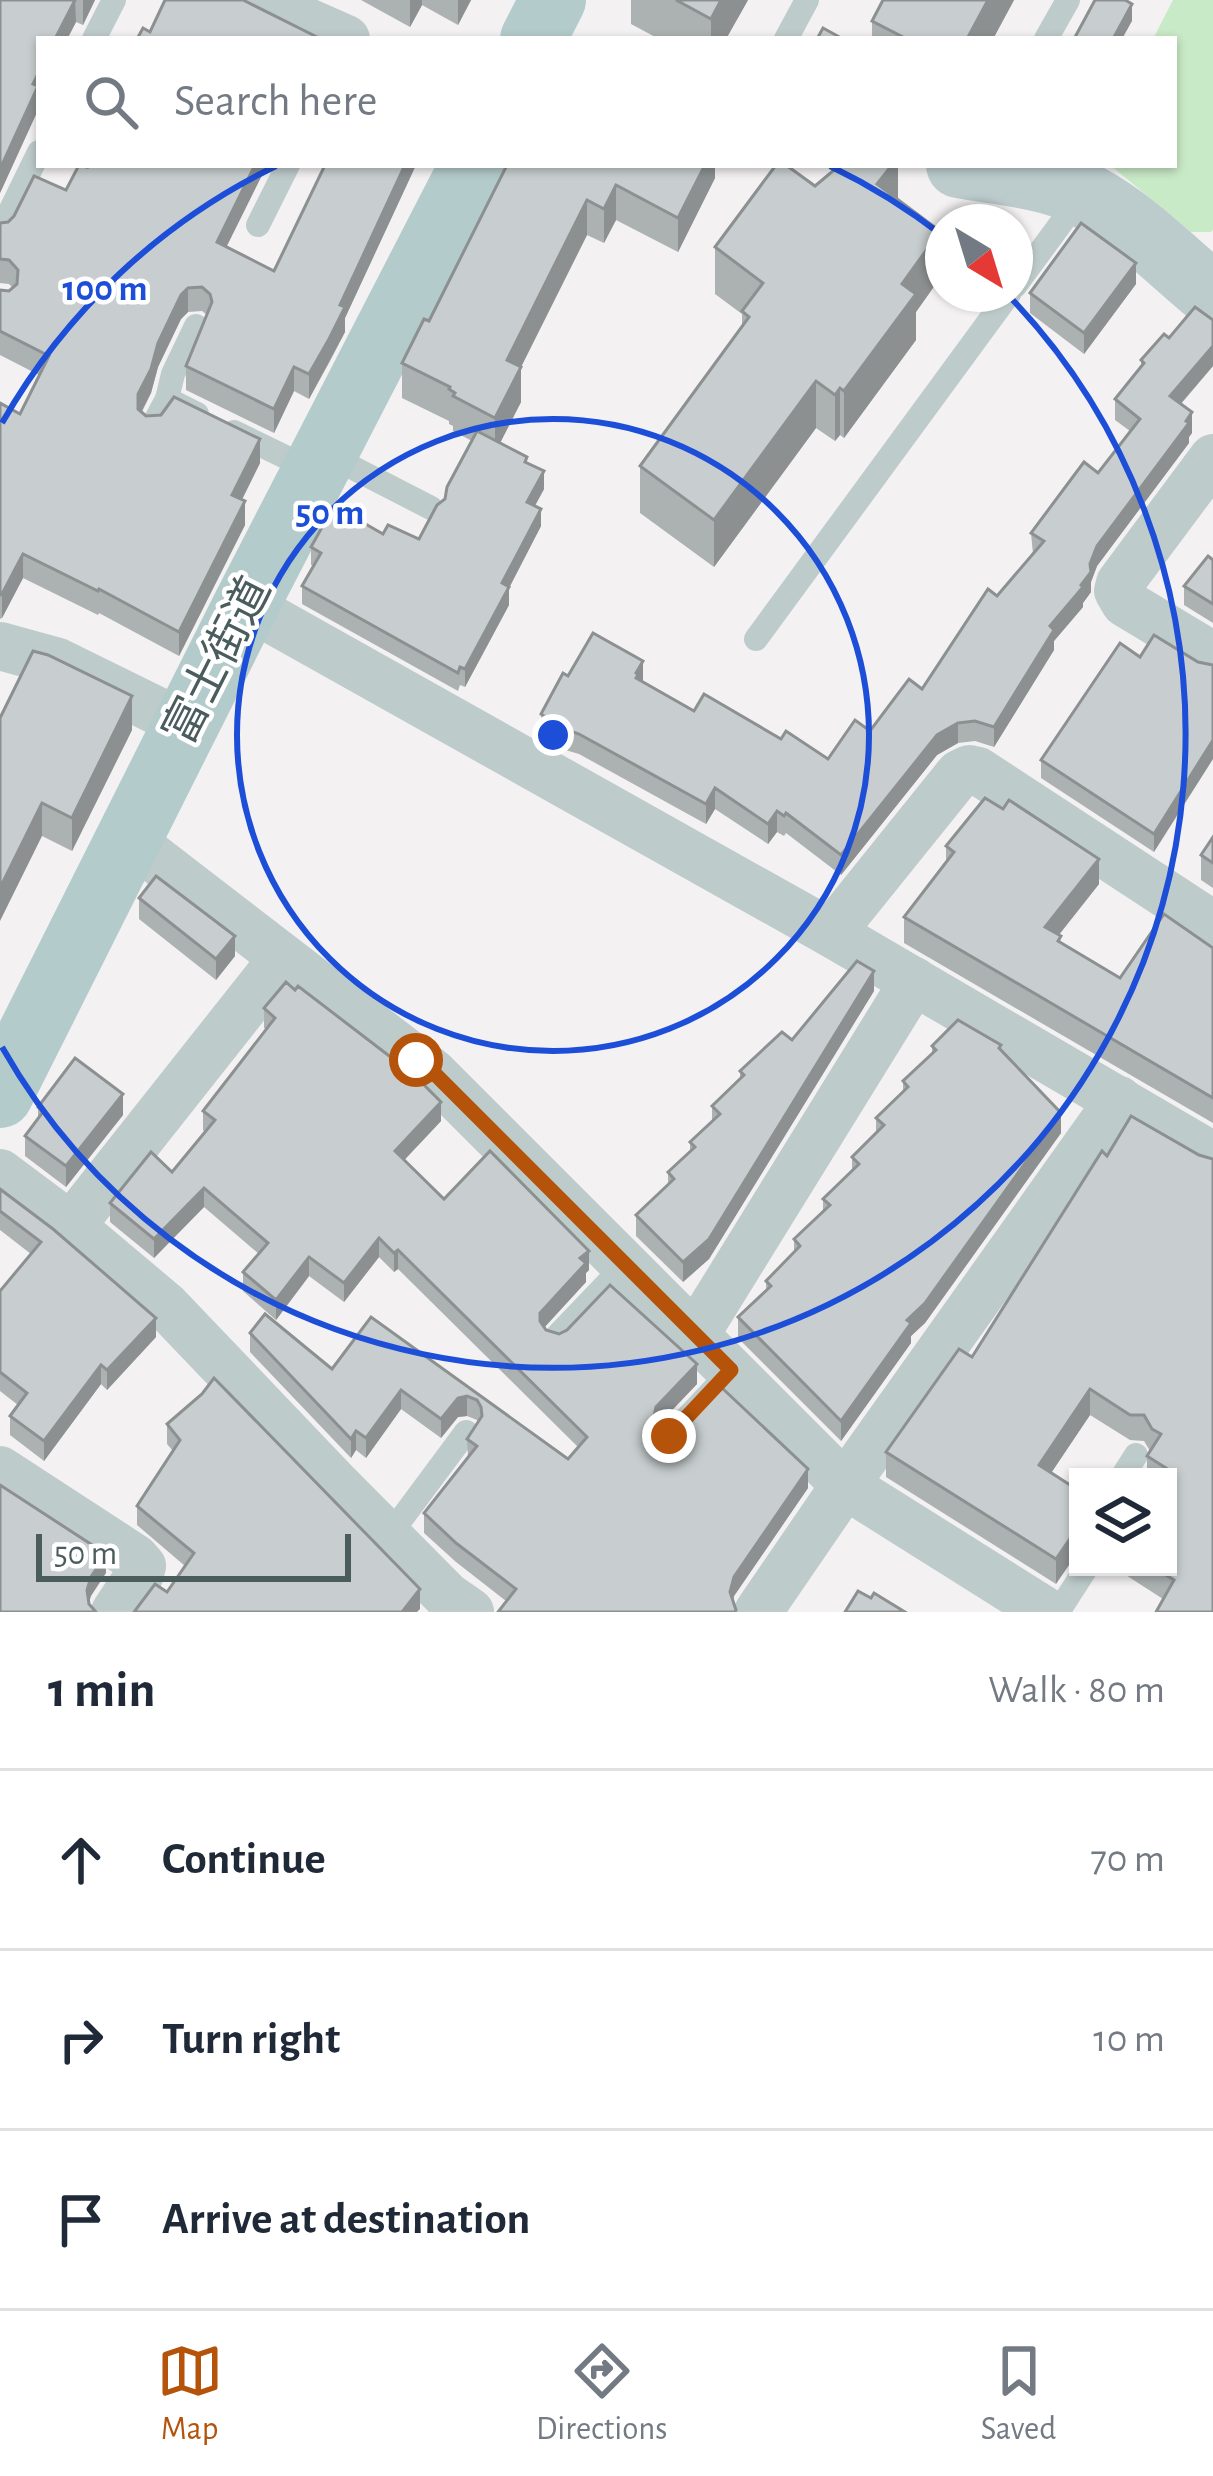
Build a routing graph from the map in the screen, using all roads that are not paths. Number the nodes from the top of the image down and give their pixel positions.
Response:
1 (113, 0) edge
2 (257, 0) edge
3 (553, 0) edge
4 (807, 0) edge
5 (1068, 0) edge
6 (95, 36) edge
7 (339, 36) edge
8 (535, 36) edge
9 (788, 36) edge
10 (1048, 36) edge
11 (36, 158) edge
12 (286, 168) edge
13 (470, 168) edge
14 (982, 168) edge
15 (1082, 194) junction
16 (258, 225) dead end
17 (0, 232) edge
18 (1033, 261) edge
19 (1208, 282) edge
20 (996, 312) edge
21 (196, 326) edge
22 (166, 399) junction
23 (153, 425) edge
24 (1213, 458) edge
25 (321, 463) junction
26 (431, 508) edge
27 (246, 605) junction
28 (756, 639) dead end
29 (0, 646) edge
30 (1213, 656) edge
31 (186, 725) junction
32 (129, 839) junction
33 (1213, 925) edge
34 (832, 933) junction
35 (283, 958) junction
36 (914, 981) junction
37 (0, 1095) edge
38 (1118, 1100) junction
39 (1211, 1152) edge
40 (0, 1173) edge
41 (70, 1226) junction
42 (626, 1265) junction
43 (695, 1335) junction
44 (556, 1336) edge
45 (731, 1370) junction
46 (466, 1432) edge
47 (669, 1436) edge
48 (0, 1470) edge
49 (845, 1485) junction
50 (388, 1537) junction
51 (1081, 1576) edge
52 (451, 1606) edge
53 (115, 1612) edge
54 (758, 1612) edge
55 (1047, 1612) edge
56 (1058, 1612) edge

1 - 6 lane
2 - 7 street
3 - 8 main road
4 - 9 lane
5 - 10 lane
11 - 17 lane
12 - 16 lane
13 - 25 main road, 富士街道
14 - 15 street
15 - 18 lane
15 - 19 street
20 - 28 lane
21 - 22 lane
22 - 23 lane
22 - 25 lane
24 - 30 street
25 - 26 lane
25 - 27 main road, 富士街道
27 - 31 main road, 富士街道
27 - 34 street
29 - 31 street
31 - 32 main road, 富士街道
32 - 35 street
32 - 37 main road, 富士街道
33 - 34 street
34 - 36 street
35 - 41 street
35 - 42 street
36 - 38 street
36 - 43 street
38 - 39 street
38 - 49 street
40 - 41 street
41 - 50 street
42 - 43 street
42 - 44 lane
43 - 45 street
45 - 47 lane
45 - 49 street
46 - 50 lane
48 - 53 street
49 - 54 street
49 - 55 street
50 - 52 street
51 - 56 lane

